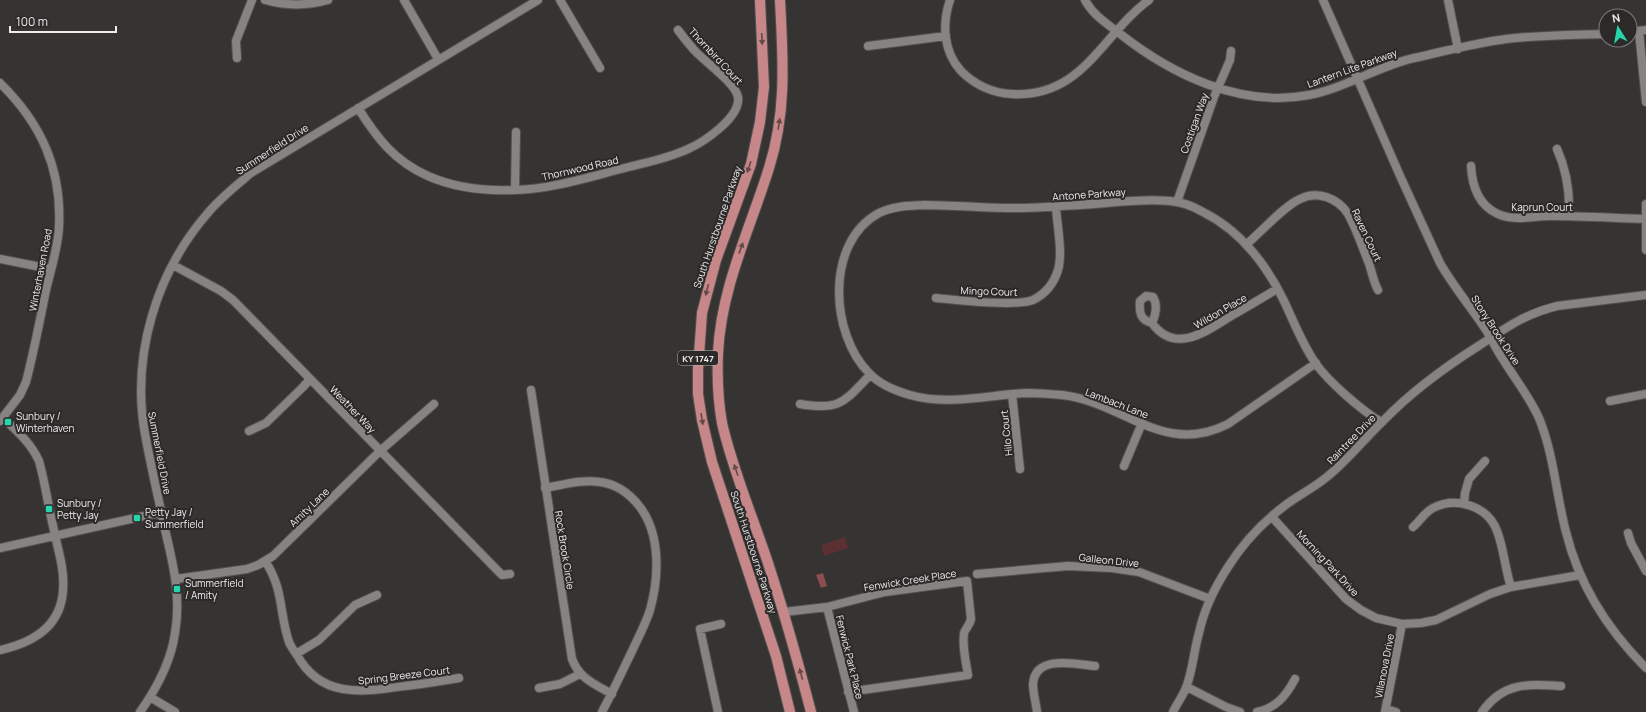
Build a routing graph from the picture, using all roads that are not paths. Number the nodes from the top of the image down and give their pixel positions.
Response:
1 (252, 0) edge
2 (265, 0) edge
3 (328, 0) edge
4 (404, 0) edge
5 (538, 0) edge
6 (560, 0) edge
7 (760, 0) edge
8 (780, 0) edge
9 (950, 0) edge
10 (1085, 0) edge
11 (1149, 0) edge
12 (1323, 0) edge
13 (1448, 0) edge
14 (678, 30) dead end
15 (1117, 31) junction
16 (1638, 31) edge
17 (1598, 34) edge
18 (946, 36) junction
19 (868, 46) dead end
20 (1458, 49) junction
21 (1231, 51) dead end
22 (237, 58) dead end
23 (438, 59) junction
24 (600, 68) dead end
25 (1358, 78) junction
26 (0, 83) edge
27 (1218, 88) junction
28 (1646, 102) edge
29 (358, 108) junction
30 (516, 132) dead end
31 (711, 134) joint
32 (1557, 149) dead end
33 (1471, 166) dead end
34 (515, 190) junction
35 (1177, 202) junction
36 (1646, 204) edge
37 (1056, 206) junction
38 (1569, 216) junction
39 (1645, 219) edge
40 (1247, 244) junction
41 (1646, 250) edge
42 (0, 259) edge
43 (173, 265) junction
44 (51, 270) junction
45 (1277, 289) junction
46 (1378, 290) dead end
47 (1646, 295) edge
48 (936, 298) dead end
49 (1152, 323) dead end
50 (1490, 338) junction
51 (1316, 363) junction
52 (870, 375) junction
53 (310, 379) junction
54 (531, 390) dead end
55 (1012, 394) junction
56 (1646, 394) edge
57 (1610, 401) dead end
58 (434, 404) dead end
59 (800, 404) dead end
60 (2, 419) edge
61 (1381, 422) junction
62 (1142, 423) junction
63 (249, 431) dead end
64 (380, 451) junction
65 (1485, 460) dead end
66 (1124, 466) dead end
67 (1020, 469) dead end
68 (545, 488) junction
69 (1464, 504) junction
70 (162, 512) junction
71 (1272, 516) junction
72 (1413, 527) dead end
73 (1628, 533) dead end
74 (55, 536) junction
75 (0, 548) edge
76 (265, 561) junction
77 (1646, 571) edge
78 (510, 574) dead end
79 (977, 574) dead end
80 (1580, 575) junction
81 (176, 579) junction
82 (1511, 587) junction
83 (377, 595) dead end
84 (1210, 600) junction
85 (827, 607) junction
86 (784, 612) junction
87 (721, 624) dead end
88 (1402, 624) junction
89 (0, 650) edge
90 (296, 654) junction
91 (1095, 666) dead end
92 (1646, 668) edge
93 (580, 674) junction
94 (459, 678) dead end
95 (1295, 679) dead end
96 (1562, 686) dead end
97 (1186, 687) junction
98 (538, 688) dead end
99 (848, 692) junction
100 (612, 694) junction
101 (150, 697) junction
102 (1385, 711) edge
103 (140, 712) edge
104 (174, 712) edge
105 (602, 712) edge
106 (718, 712) edge
107 (790, 712) edge
108 (811, 712) edge
109 (854, 712) edge
110 (1037, 712) edge
111 (1173, 712) edge
112 (1240, 712) edge
113 (1261, 712) edge
114 (1396, 712) edge
115 (1482, 712) edge

1 - 22 street
2 - 3 street
4 - 23 street
5 - 23 street, Summerfield Drive
6 - 24 street
7 -> 107 main road, South Hurstbourne Parkway / KY 1747
86 -> 8 main road, South Hurstbourne Parkway / KY 1747
9 - 18 street
10 - 15 street, Lantern Lite Parkway
11 - 15 street
12 - 25 street, Stony Brook Drive
13 - 20 street
14 - 31 street, Thornbird Court
15 - 18 street
15 - 27 street, Lantern Lite Parkway
16 - 28 street
17 - 20 street, Lantern Lite Parkway
18 - 19 street
20 - 25 street, Lantern Lite Parkway
21 - 27 street, Costigan Way
23 - 29 street, Summerfield Drive
25 - 27 street, Lantern Lite Parkway
25 - 50 street, Stony Brook Drive
26 - 44 street, Winterhaven Road
27 - 35 street, Costigan Way
29 - 34 street, Thornwood Road
29 - 43 street, Summerfield Drive
30 - 34 street
31 - 34 street, Thornwood Road
32 - 38 street
33 - 38 street, Kaprun Court
35 - 37 street, Antone Parkway
35 - 40 street, Antone Parkway
36 - 39 street
37 - 48 street, Mingo Court
37 - 52 street, Antone Parkway
38 - 39 street, Kaprun Court
39 - 41 street
40 - 45 street, Antone Parkway
40 - 46 street, Raven Court
42 - 44 street
43 - 53 street, Weather Way
43 - 70 street, Summerfield Drive
44 - 60 street, Winterhaven Road
45 - 49 street, Wildon Place
45 - 51 street, Antone Parkway
47 - 50 street, Raintree Drive
50 - 61 street, Raintree Drive
50 - 80 street, Stony Brook Drive
51 - 61 street, Antone Parkway
51 - 62 street, Lambach Lane
52 - 55 street, Lambach Lane
52 - 59 street
53 - 63 street
53 - 64 street, Weather Way
54 - 68 street, Rock Brook Circle
55 - 62 street, Lambach Lane
55 - 67 street, Hilo Court
56 - 57 street
58 - 64 street, Amity Lane
60 - 74 street
61 - 71 street, Raintree Drive
62 - 66 street
64 - 76 street, Amity Lane
64 - 78 street, Weather Way
65 - 69 street
68 - 93 street, Rock Brook Circle
68 - 100 street
69 - 72 street
69 - 82 street
70 - 74 street
70 - 81 street, Summerfield Drive
71 - 84 street, Raintree Drive
71 - 88 street, Morning Park Drive
73 - 77 street
74 - 75 street
74 - 89 street
76 - 81 street, Amity Lane
76 - 90 street, Spring Breeze Court
79 - 84 street, Galleon Drive
80 - 82 street, Morning Park Drive
80 - 92 street, Stony Brook Drive
81 - 101 street, Summerfield Drive
82 - 88 street, Morning Park Drive
83 - 90 street
84 - 97 street, Raintree Drive
85 - 86 street, Fenwick Creek Place
85 - 99 street, Fenwick Park Place
85 - 99 street, Fenwick Creek Place
108 -> 86 main road, South Hurstbourne Parkway / KY 1747
87 - 106 street
88 - 102 street, Villanova Drive
90 - 94 street, Spring Breeze Court
91 - 110 street
93 - 98 street
93 - 100 street, Rock Brook Circle
95 - 113 street
96 - 115 street
97 - 111 street, Raintree Drive
97 - 112 street
99 - 109 street, Fenwick Park Place
100 - 105 street
101 - 103 street, Summerfield Drive
101 - 104 street
102 - 114 street

